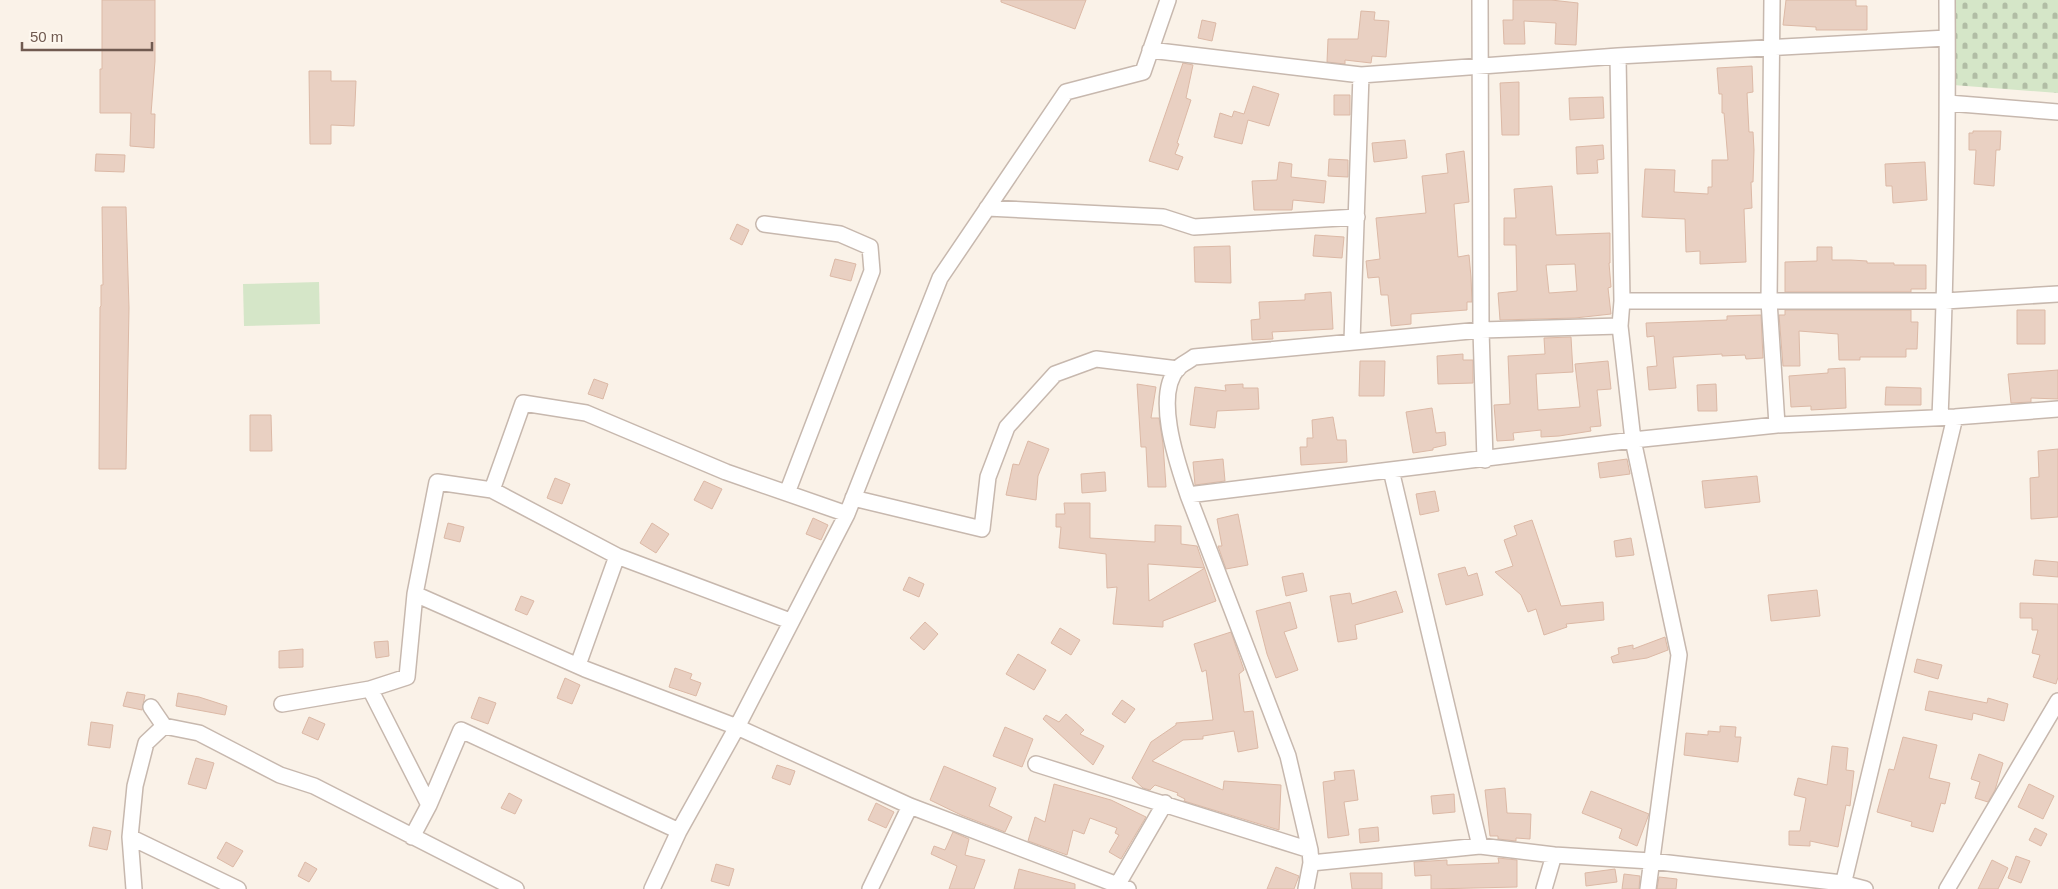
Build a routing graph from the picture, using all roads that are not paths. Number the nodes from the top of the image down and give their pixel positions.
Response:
1 (1168, 0) edge
2 (1480, 0) edge
3 (1772, 0) edge
4 (1947, 0) edge
5 (1947, 38) junction
6 (1771, 47) junction
7 (1150, 50) junction
8 (1618, 56) junction
9 (1482, 67) junction
10 (1361, 75) junction
11 (1948, 104) junction
12 (2058, 112) edge
13 (987, 208) junction
14 (1357, 217) junction
15 (764, 224) dead end
16 (2058, 294) edge
17 (1622, 301) junction
18 (1769, 301) junction
19 (1945, 301) junction
20 (1620, 326) junction
21 (1481, 330) junction
22 (1352, 341) junction
23 (1178, 369) junction
24 (2058, 409) edge
25 (1948, 417) junction
26 (1777, 425) junction
27 (1633, 440) junction
28 (1485, 460) junction
29 (1391, 470) junction
30 (492, 490) junction
31 (787, 493) junction
32 (1188, 495) junction
33 (853, 498) junction
34 (847, 514) junction
35 (617, 556) junction
36 (415, 594) junction
37 (790, 621) junction
38 (578, 665) junction
39 (370, 690) junction
40 (2058, 701) edge
41 (282, 704) dead end
42 (151, 707) dead end
43 (164, 726) junction
44 (737, 727) junction
45 (1036, 764) dead end
46 (1166, 803) junction
47 (429, 805) junction
48 (910, 806) junction
49 (679, 832) junction
50 (412, 836) junction
51 (130, 837) junction
52 (1480, 846) junction
53 (1554, 855) junction
54 (1310, 856) junction
55 (1651, 861) junction
56 (1842, 886) edge
57 (1120, 887) edge
58 (134, 889) edge
59 (238, 889) edge
60 (516, 889) edge
61 (652, 889) edge
62 (870, 889) edge
63 (1306, 889) edge
64 (1544, 889) edge
65 (1648, 889) edge
66 (1865, 889) edge
67 (1947, 889) edge

1 - 7 street
2 - 9 street
3 - 6 street
4 - 5 street
5 - 6 street
5 - 11 street
6 - 8 street
6 - 18 street
7 - 10 street
7 - 13 street
8 - 9 street
8 - 17 street
9 - 10 street
9 - 21 street
10 - 14 street
11 - 12 street
11 - 19 street
13 - 14 street
13 - 33 street
14 - 22 street
15 - 31 street
16 - 19 street
17 - 18 street
17 - 20 street
18 - 19 street
18 - 26 street
19 - 25 street
20 - 21 street
20 - 27 street
21 - 22 street
21 - 28 street
22 - 23 street
23 - 32 street
23 - 33 street
24 - 25 street
25 - 26 street
25 - 56 street
26 - 27 street
27 - 28 street
27 - 55 street
28 - 29 street
29 - 32 street
29 - 52 street
30 - 31 street
30 - 35 street
30 - 36 street
31 - 34 street
32 - 54 street
33 - 34 street
34 - 37 street
35 - 37 street
35 - 38 street
36 - 38 street
36 - 39 street
37 - 44 street
38 - 44 street
39 - 41 street
39 - 47 street
40 - 67 street
42 - 43 street
43 - 50 street
43 - 51 street
44 - 48 street
44 - 49 street
45 - 46 street
46 - 54 street
46 - 57 street
47 - 49 street
47 - 50 street
48 - 57 street
48 - 62 street
49 - 61 street
50 - 60 street
51 - 58 street
51 - 59 street
52 - 53 street
52 - 54 street
53 - 55 street
53 - 64 street
54 - 63 street
55 - 56 street
55 - 65 street
56 - 66 street

